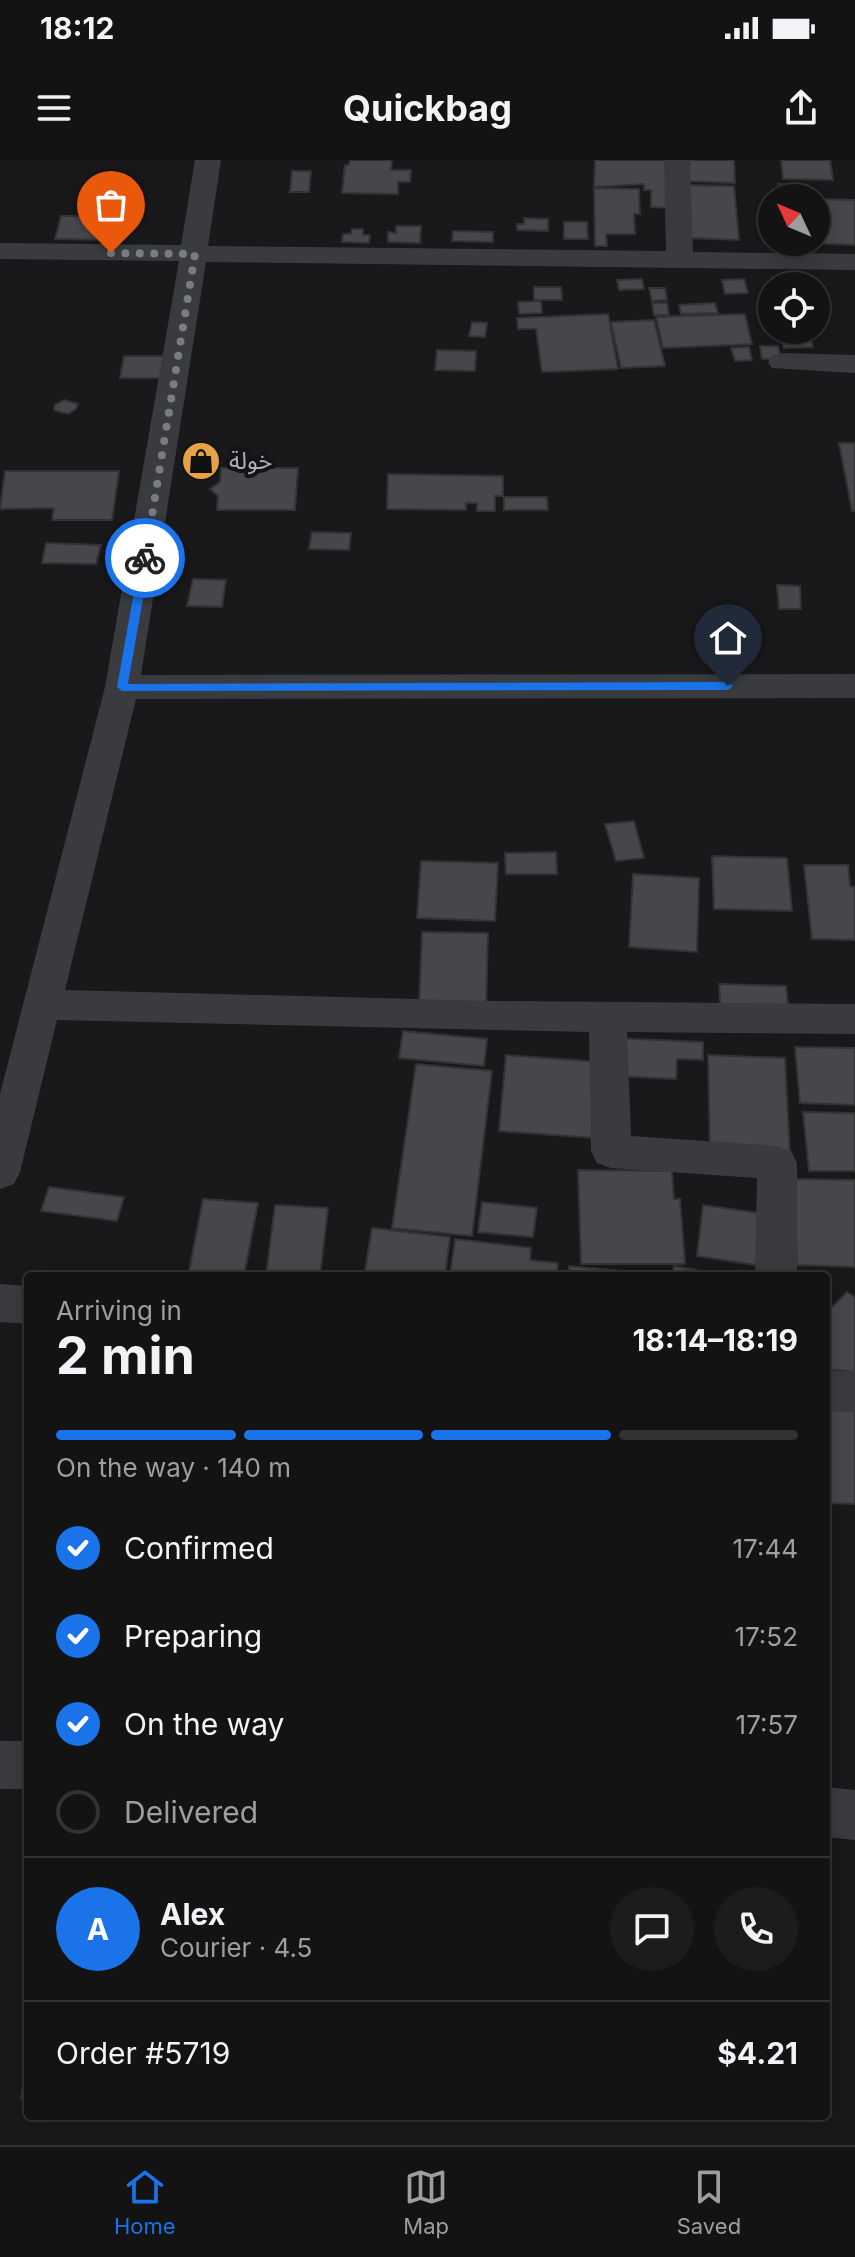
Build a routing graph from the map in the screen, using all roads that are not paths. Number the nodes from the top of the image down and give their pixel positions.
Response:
1 (208, 160) edge
2 (677, 160) edge
3 (0, 251) edge
4 (195, 254) junction
5 (680, 262) junction
6 (855, 262) edge
7 (782, 362) dead end
8 (855, 364) edge
9 (855, 686) edge
10 (122, 687) junction
11 (45, 1005) junction
12 (608, 1018) junction
13 (855, 1019) edge
14 (0, 1172) edge
15 (776, 1272) edge
16 (0, 1303) edge
17 (24, 1305) edge
18 (830, 1391) edge
19 (855, 1391) edge
20 (0, 1765) edge
21 (24, 1765) edge
22 (830, 1812) edge
23 (855, 1815) edge

1 - 4 street
2 - 5 street
3 - 4 street
4 - 5 street
4 - 10 street
5 - 6 street
7 - 8 street
9 - 10 street
10 - 11 street
11 - 12 street
11 - 14 street
12 - 13 street
12 - 15 street
16 - 17 street
18 - 19 street
20 - 21 street
22 - 23 street

